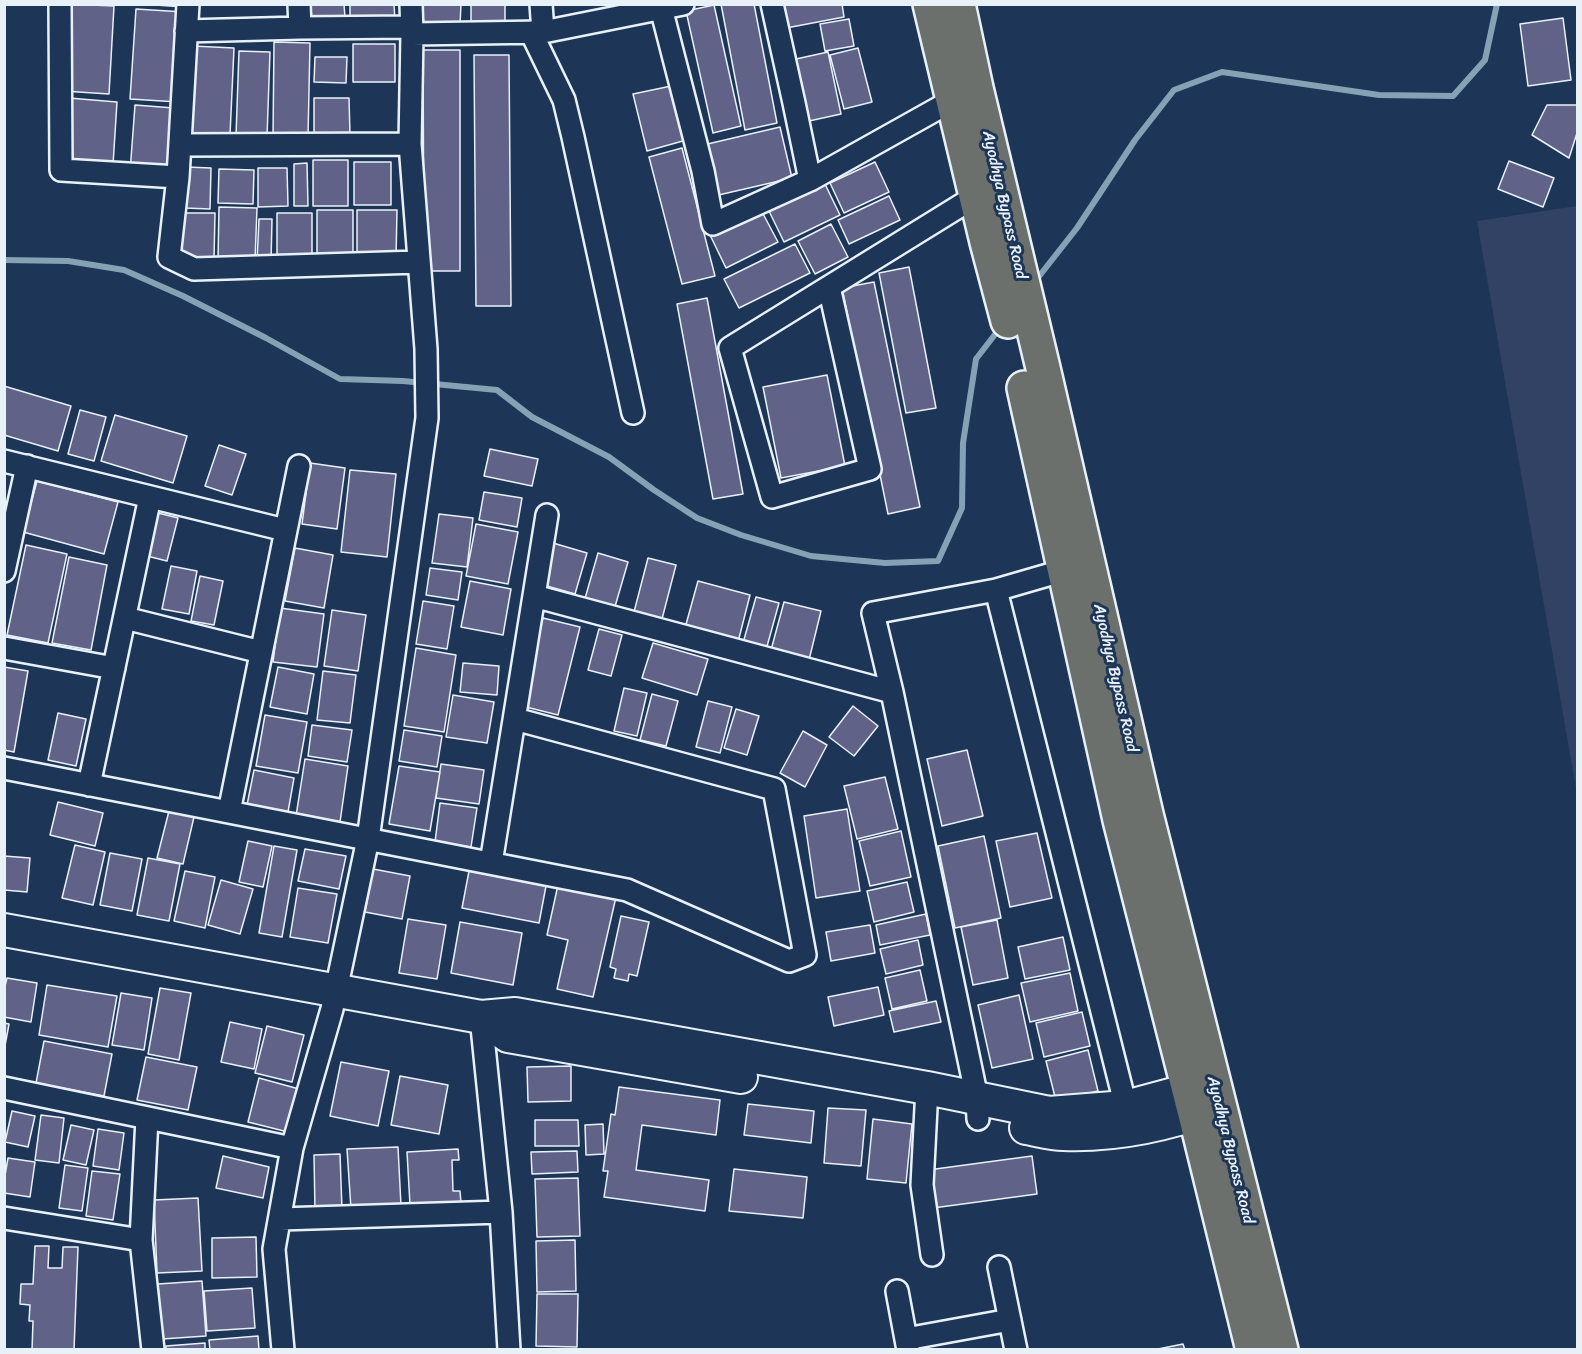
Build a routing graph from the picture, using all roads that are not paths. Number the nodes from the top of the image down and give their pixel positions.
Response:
1 (60, 4) edge
2 (188, 4) edge
3 (299, 4) edge
4 (411, 4) edge
5 (541, 4) edge
6 (683, 4) edge
7 (772, 4) edge
8 (941, 5) edge
9 (660, 7) edge
10 (300, 28) junction
11 (186, 30) junction
12 (412, 31) junction
13 (537, 32) junction
14 (953, 100) junction
15 (410, 144) junction
16 (180, 145) junction
17 (178, 177) junction
18 (810, 180) junction
19 (976, 196) junction
20 (999, 239) junction
21 (418, 262) junction
22 (829, 287) junction
23 (1033, 374) junction
24 (633, 413) dead end
25 (4, 460) edge
26 (27, 466) junction
27 (299, 466) dead end
28 (150, 497) junction
29 (547, 515) dead end
30 (285, 530) junction
31 (1065, 570) junction
32 (4, 571) edge
33 (996, 590) junction
34 (534, 596) junction
35 (125, 618) junction
36 (4, 648) edge
37 (261, 652) junction
38 (114, 668) junction
39 (892, 692) junction
40 (515, 719) junction
41 (4, 768) edge
42 (89, 785) junction
43 (229, 812) junction
44 (368, 839) junction
45 (491, 863) junction
46 (4, 930) edge
47 (336, 990) junction
48 (481, 1017) junction
49 (4, 1089) edge
50 (1204, 1097) junction
51 (926, 1099) junction
52 (978, 1109) junction
53 (147, 1118) junction
54 (1126, 1119) junction
55 (292, 1148) junction
56 (501, 1212) junction
57 (4, 1218) edge
58 (280, 1219) junction
59 (141, 1240) junction
60 (932, 1256) dead end
61 (999, 1267) dead end
62 (897, 1291) dead end
63 (1010, 1320) junction
64 (907, 1344) edge
65 (153, 1350) edge
66 (282, 1350) edge
67 (509, 1350) edge
68 (1016, 1350) edge
69 (1253, 1350) edge
70 (1281, 1350) edge

1 - 17 street
2 - 11 street
3 - 10 street
4 - 12 street
5 - 13 street
6 - 9 street
7 - 18 street
8 - 14 main road, Ayodhya Bypass Road
8 - 20 main road, Ayodhya Bypass Road
9 - 13 street
9 - 18 street
10 - 11 street
10 - 12 street
11 - 16 street
12 - 13 street
12 - 15 street
13 - 24 street
14 - 18 street
14 - 19 main road, Ayodhya Bypass Road
15 - 16 street
15 - 21 street
16 - 17 street
17 - 21 street
19 - 20 main road, Ayodhya Bypass Road
19 - 22 street
20 - 23 main road, Ayodhya Bypass Road
21 - 44 street
22 - 22 street
23 - 31 main road, Ayodhya Bypass Road
23 - 50 main road, Ayodhya Bypass Road
25 - 26 street
26 - 28 street
26 - 32 street
27 - 30 street
28 - 30 street
28 - 35 street
29 - 34 street
30 - 37 street
31 - 33 street
31 - 50 main road, Ayodhya Bypass Road
33 - 39 street
33 - 54 street
34 - 39 street
34 - 40 street
35 - 37 street
35 - 38 street
36 - 38 street
37 - 43 street
38 - 42 street
39 - 52 street
40 - 45 street
40 - 45 street
41 - 42 street
42 - 43 street
43 - 44 street
44 - 45 street
44 - 47 street
46 - 47 street
47 - 48 street
47 - 55 street
48 - 51 street
48 - 56 street
49 - 53 street
50 - 54 street
50 - 69 main road, Ayodhya Bypass Road
50 - 70 main road, Ayodhya Bypass Road
51 - 52 street
51 - 60 street
52 - 54 street
53 - 55 street
53 - 59 street
55 - 58 street
56 - 58 street
56 - 67 street
57 - 59 street
58 - 66 street
59 - 65 street
61 - 63 street
62 - 64 street
63 - 64 street
63 - 68 street

